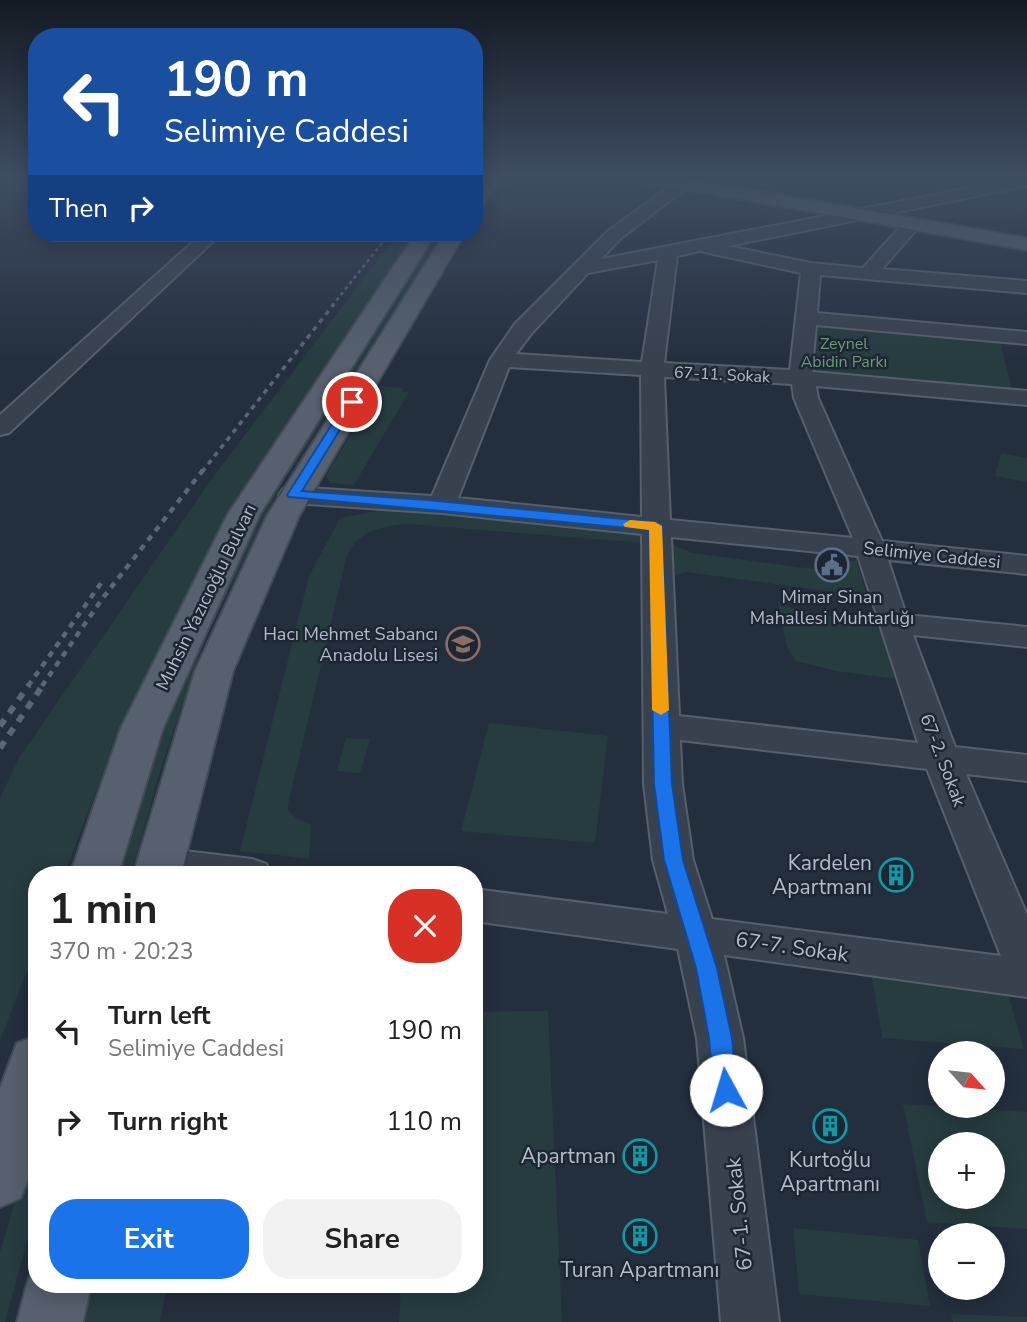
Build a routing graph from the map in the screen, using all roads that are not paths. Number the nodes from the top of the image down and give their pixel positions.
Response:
1 (610, 239) edge
2 (722, 239) edge
3 (899, 239) edge
4 (998, 239) edge
5 (203, 242) edge
6 (420, 242) edge
7 (449, 242) edge
8 (1027, 244) edge
9 (701, 246) junction
10 (667, 253) junction
11 (580, 269) junction
12 (811, 270) junction
13 (869, 272) junction
14 (1027, 287) edge
15 (804, 318) junction
16 (1027, 338) edge
17 (501, 360) junction
18 (652, 371) junction
19 (801, 378) junction
20 (1027, 398) edge
21 (0, 428) edge
22 (293, 495) junction
23 (442, 505) junction
24 (655, 526) junction
25 (871, 548) junction
26 (1027, 565) edge
27 (893, 623) junction
28 (1027, 637) edge
29 (661, 726) junction
30 (941, 758) junction
31 (1027, 768) edge
32 (97, 866) edge
33 (159, 866) edge
34 (483, 906) edge
35 (696, 934) junction
36 (1027, 967) edge
37 (1027, 978) edge
38 (28, 1089) edge
39 (0, 1178) edge
40 (57, 1293) edge
41 (50, 1322) edge
42 (750, 1322) edge

1 - 11 street
2 - 9 street
3 - 13 street
4 - 8 main road
5 - 21 street
6 - 32 main road, Muhsin Yazıcıoğlu Bulvarı
7 - 22 main road, Muhsin Yazıcıoğlu Bulvarı
9 - 10 street
9 - 12 street
10 - 11 street
10 - 18 street, 67-1. Sokak
11 - 17 street
12 - 13 street
12 - 15 street, 67-2. Sokak
13 - 14 street
15 - 16 street
15 - 19 street, 67-2. Sokak
17 - 18 street, 67-11. Sokak
17 - 23 street
18 - 19 street, 67-11. Sokak
18 - 24 street, 67-1. Sokak
19 - 20 street, 67-11. Sokak
19 - 25 street, 67-2. Sokak
22 - 23 street, Selimiye Caddesi
22 - 33 main road, Muhsin Yazıcıoğlu Bulvarı
23 - 24 street, Selimiye Caddesi
24 - 25 street, Selimiye Caddesi
24 - 29 street, 67-1. Sokak
25 - 26 street, Selimiye Caddesi
25 - 27 street, 67-2. Sokak
27 - 28 street
27 - 30 street, 67-2. Sokak
29 - 30 street
29 - 35 street, 67-1. Sokak
30 - 31 street
30 - 36 street, 67-2. Sokak
34 - 35 street, 67-7. Sokak
35 - 37 street, 67-7. Sokak
35 - 42 street, 67-1. Sokak
38 - 39 main road
40 - 41 main road

